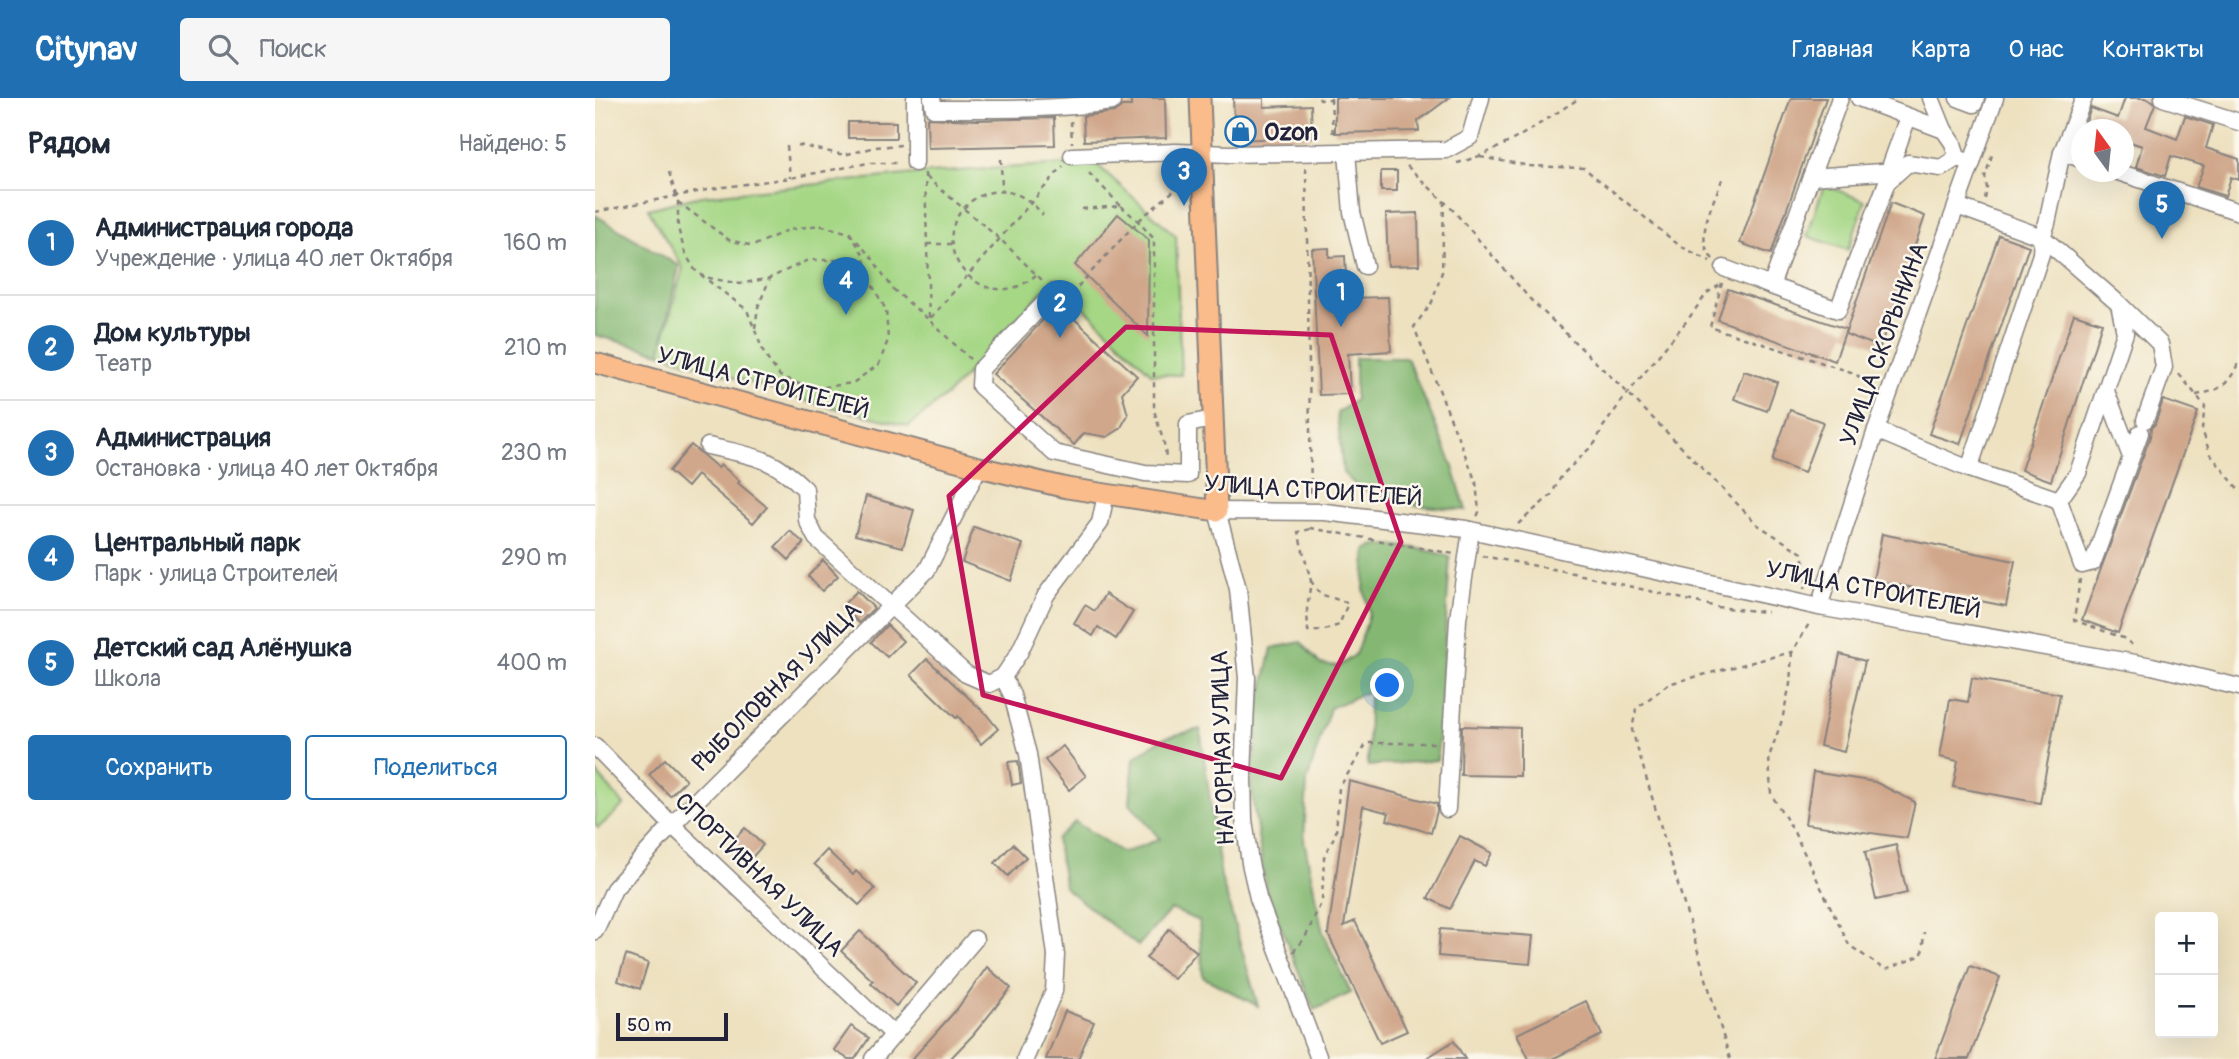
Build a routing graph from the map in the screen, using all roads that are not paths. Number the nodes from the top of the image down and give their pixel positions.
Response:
1 (915, 98) edge
2 (932, 98) edge
3 (1112, 98) edge
4 (1200, 98) edge
5 (1481, 98) edge
6 (1840, 98) edge
7 (1859, 98) edge
8 (1931, 98) edge
9 (1958, 98) edge
10 (1976, 98) edge
11 (1995, 98) edge
12 (2084, 98) edge
13 (2163, 98) edge
14 (1908, 117) junction
15 (2239, 122) edge
16 (1944, 130) junction
17 (1340, 152) junction
18 (2062, 152) junction
19 (1202, 154) junction
20 (2071, 155) edge
21 (1072, 156) road end
22 (1965, 160) junction
23 (920, 166) road end
24 (1892, 173) junction
25 (1811, 177) junction
26 (2134, 177) edge
27 (1957, 206) junction
28 (2239, 212) edge
29 (2042, 237) junction
30 (1365, 266) dead end
31 (1728, 275) road end
32 (1771, 286) junction
33 (1055, 292) road end
34 (2119, 304) junction
35 (595, 363) edge
36 (2106, 391) junction
37 (1213, 419) junction
38 (1877, 430) junction
39 (708, 446) dead end
40 (2131, 457) junction
41 (979, 467) junction
42 (1969, 469) junction
43 (1106, 494) junction
44 (2059, 500) junction
45 (1217, 511) junction
46 (1471, 530) junction
47 (892, 605) junction
48 (1819, 607) junction
49 (1003, 677) junction
50 (2239, 687) edge
51 (595, 746) edge
52 (1447, 809) dead end
53 (672, 825) junction
54 (595, 931) edge
55 (975, 939) dead end
56 (893, 1034) junction
57 (875, 1058) edge
58 (1025, 1059) edge
59 (1319, 1059) edge

1 - 23 street
2 - 3 street
4 - 19 main road
5 - 17 street
6 - 25 street
7 - 14 street
8 - 16 street
9 - 10 street
11 - 22 street, УЛИЦА СКОРЫНИНА
12 - 18 street
13 - 15 street
14 - 16 street
14 - 24 street
16 - 22 street
17 - 19 street
17 - 30 street
18 - 20 street
18 - 29 street
19 - 21 street
19 - 37 main road
22 - 24 street
22 - 27 street, УЛИЦА СКОРЫНИНА
24 - 25 street
24 - 32 street
25 - 32 street
26 - 28 street
27 - 29 street
27 - 38 street, УЛИЦА СКОРЫНИНА
29 - 34 street
29 - 42 street
31 - 32 street
33 - 37 street
34 - 36 street
34 - 40 street
35 - 41 main road, УЛИЦА СТРОИТЕЛЕЙ
36 - 40 street
36 - 44 street
37 - 45 main road
38 - 42 street
38 - 48 street, УЛИЦА СКОРЫНИНА
39 - 47 street
40 - 44 street
41 - 43 main road, УЛИЦА СТРОИТЕЛЕЙ
41 - 47 street, РЫБОЛОВНАЯ УЛИЦА
42 - 44 street
43 - 45 main road, УЛИЦА СТРОИТЕЛЕЙ
43 - 49 street
45 - 46 street, УЛИЦА СТРОИТЕЛЕЙ
45 - 59 street, НАГОРНАЯ УЛИЦА
46 - 48 street, УЛИЦА СТРОИТЕЛЕЙ
46 - 52 street
47 - 49 street
47 - 53 street, РЫБОЛОВНАЯ УЛИЦА
48 - 50 street, УЛИЦА СТРОИТЕЛЕЙ
49 - 58 street
51 - 53 street, СПОРТИВНАЯ УЛИЦА
53 - 54 street, РЫБОЛОВНАЯ УЛИЦА
53 - 56 street, СПОРТИВНАЯ УЛИЦА
55 - 56 street
56 - 57 street

